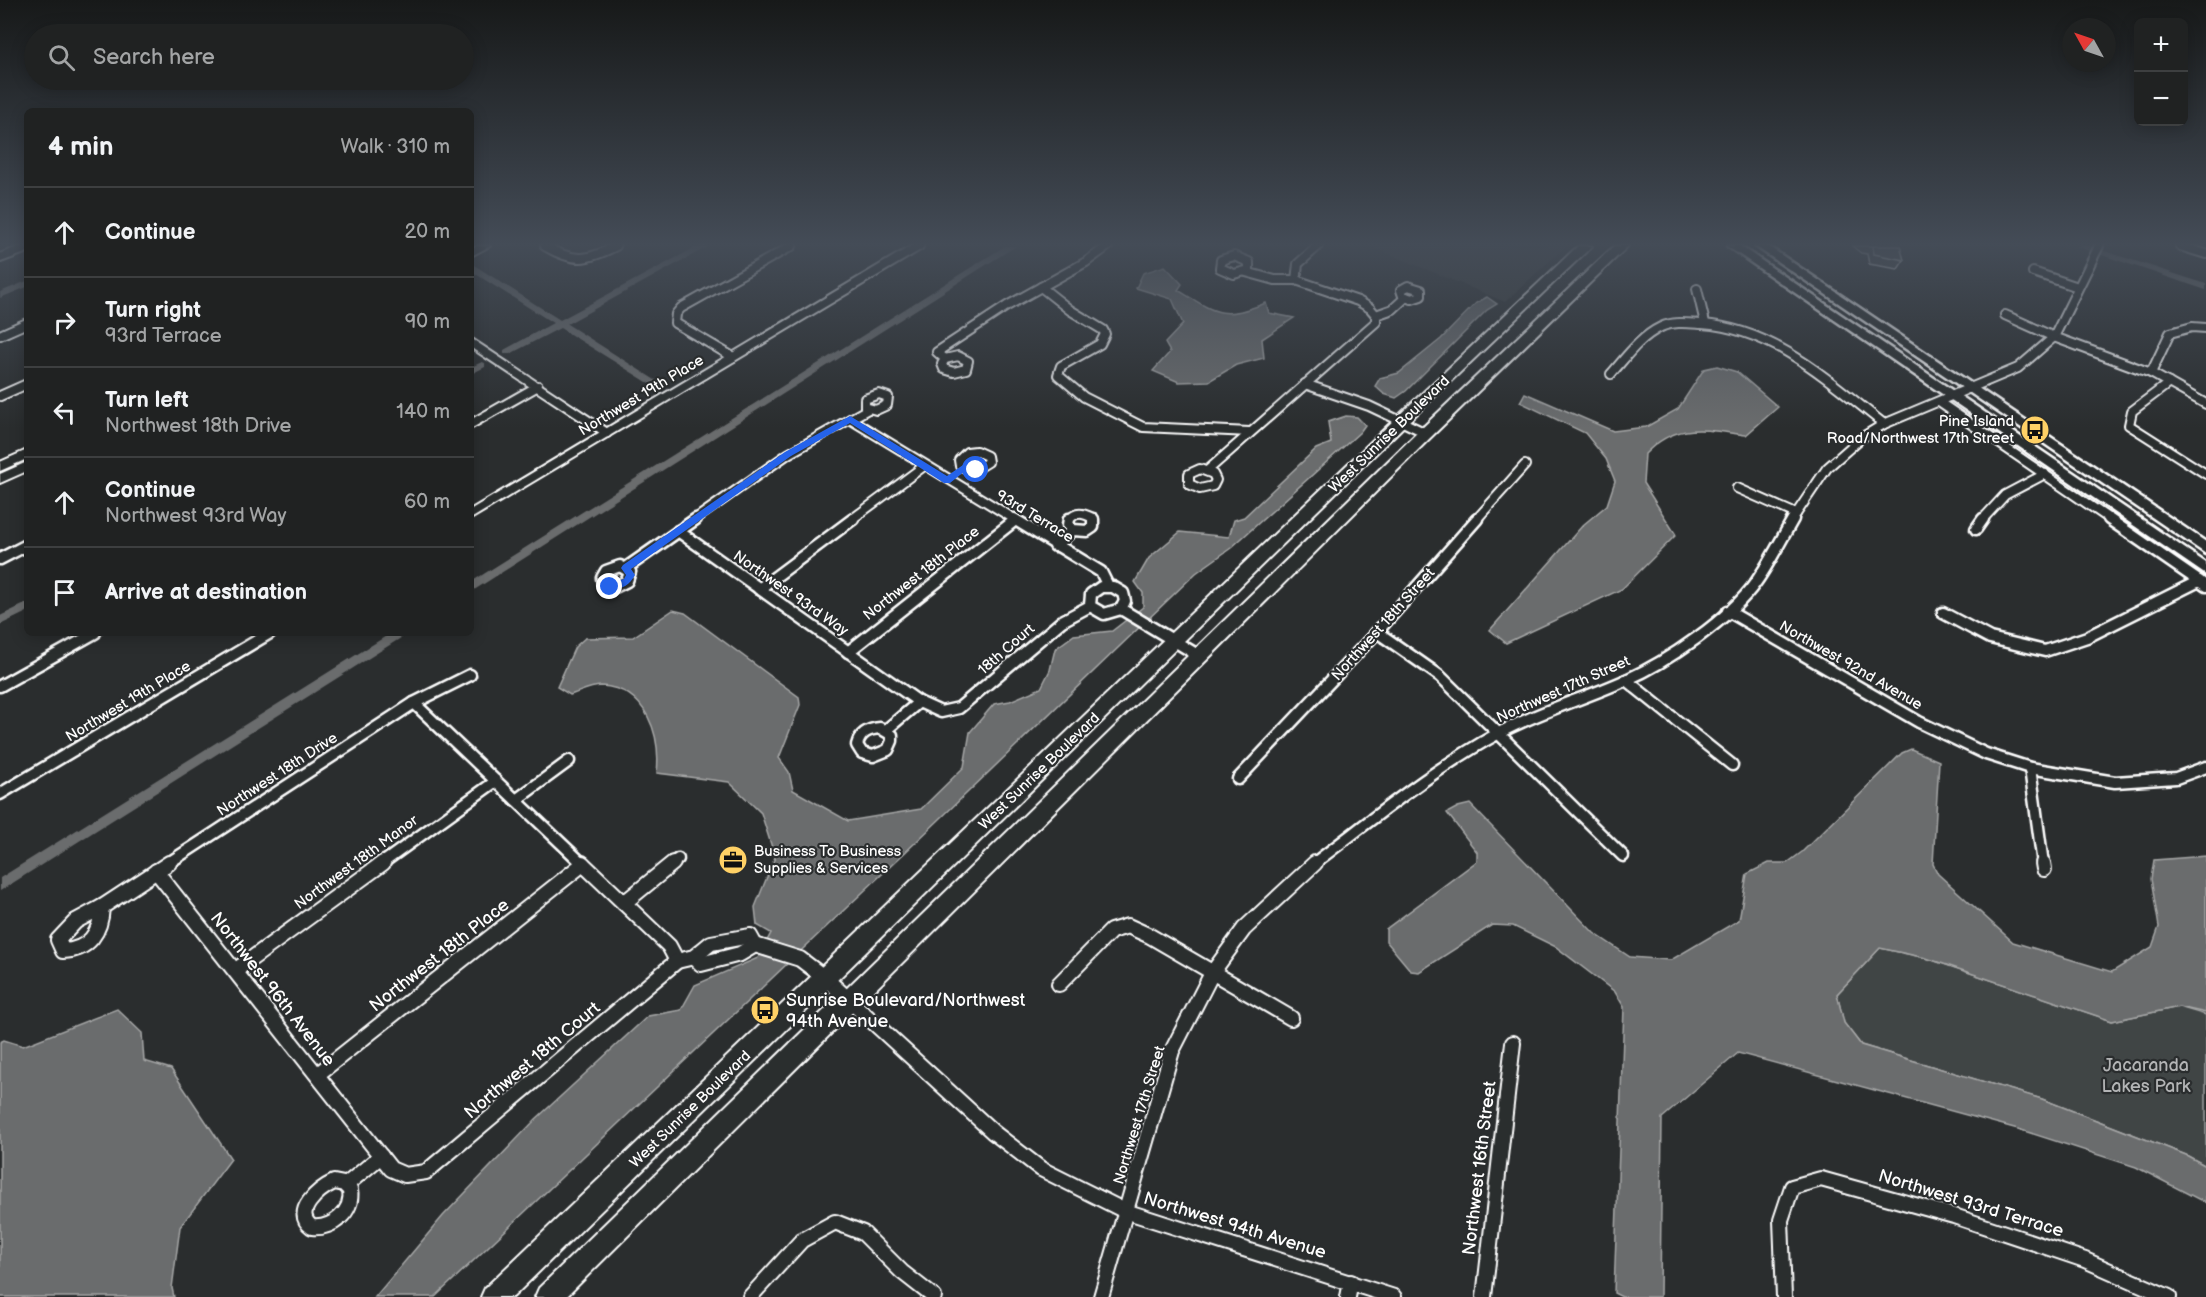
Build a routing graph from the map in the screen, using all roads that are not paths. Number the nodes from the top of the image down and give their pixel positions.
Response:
1 (684, 307) edge
2 (818, 307) edge
3 (1006, 307) edge
4 (1066, 307) edge
5 (1367, 307) edge
6 (1395, 307) edge
7 (1522, 307) edge
8 (1559, 307) edge
9 (1701, 307) edge
10 (1817, 307) edge
11 (1849, 307) edge
12 (2069, 307) edge
13 (1376, 315) junction
14 (2005, 315) dead end
15 (1705, 322) junction
16 (24, 324) edge
17 (2206, 328) edge
18 (0, 334) edge
19 (2054, 337) junction
20 (474, 345) edge
21 (733, 357) junction
22 (945, 359) dead end
23 (2151, 373) junction
24 (1611, 374) dead end
25 (2169, 383) junction
26 (1305, 384) junction
27 (24, 385) edge
28 (538, 386) junction
29 (1970, 390) junction
30 (0, 396) edge
31 (1946, 399) junction
32 (2206, 404) edge
33 (868, 409) dead end
34 (850, 419) junction
35 (1401, 421) junction
36 (474, 422) edge
37 (1884, 424) junction
38 (1250, 432) junction
39 (607, 433) junction
40 (1426, 433) junction
41 (24, 455) edge
42 (1525, 465) dead end
43 (924, 466) junction
44 (0, 467) edge
45 (24, 467) edge
46 (963, 468) dead end
47 (1207, 471) dead end
48 (2045, 474) junction
49 (2206, 474) edge
50 (0, 479) edge
51 (947, 480) junction
52 (1737, 488) dead end
53 (474, 512) edge
54 (1796, 514) junction
55 (1014, 520) junction
56 (1073, 530) dead end
57 (1976, 530) dead end
58 (678, 531) junction
59 (1055, 546) junction
60 (24, 547) edge
61 (2206, 549) edge
62 (0, 559) edge
63 (626, 568) dead end
64 (2204, 579) edge
65 (1108, 586) junction
66 (759, 589) junction
67 (1090, 606) junction
68 (1728, 611) junction
69 (1125, 612) junction
70 (1943, 613) dead end
71 (1377, 632) junction
72 (90, 636) edge
73 (265, 636) edge
74 (1174, 641) junction
75 (848, 652) junction
76 (1201, 657) junction
77 (470, 675) dead end
78 (1626, 680) junction
79 (0, 686) edge
80 (920, 702) junction
81 (414, 703) junction
82 (941, 712) joint
83 (886, 730) dead end
84 (1499, 733) junction
85 (569, 761) dead end
86 (1732, 765) dead end
87 (2206, 767) edge
88 (2030, 768) junction
89 (1238, 779) dead end
90 (496, 781) junction
91 (0, 794) edge
92 (516, 800) junction
93 (1623, 856) dead end
94 (678, 859) dead end
95 (583, 864) junction
96 (2044, 869) dead end
97 (156, 871) junction
98 (624, 903) junction
99 (102, 907) dead end
100 (758, 945) junction
101 (694, 957) junction
102 (677, 962) junction
103 (236, 970) junction
104 (1212, 973) junction
105 (825, 978) junction
106 (1059, 984) dead end
107 (850, 1001) junction
108 (1291, 1018) dead end
109 (1513, 1042) dead end
110 (318, 1074) junction
111 (381, 1156) junction
112 (405, 1175) joint
113 (346, 1185) dead end
114 (1125, 1211) junction
115 (1349, 1289) edge
116 (494, 1297) edge
117 (548, 1297) edge
118 (750, 1297) edge
119 (934, 1297) edge
120 (1101, 1297) edge
121 (1394, 1297) edge
122 (1484, 1297) edge
123 (1784, 1297) edge
124 (2169, 1297) edge

1 - 21 street
2 - 21 street, Northwest 19th Place
3 - 22 street
4 - 38 street
5 - 13 street
6 - 13 street
7 - 35 highway, West Sunrise Boulevard
8 - 40 highway, West Sunrise Boulevard
9 - 15 street
10 - 31 main road
11 - 29 main road
12 - 19 street, Northwest 17th Street
13 - 26 street
14 - 19 street
15 - 24 street
15 - 37 street
16 - 18 street
17 - 23 street
19 - 23 street
19 - 29 street, Northwest 17th Street
20 - 28 street
21 - 39 street, Northwest 19th Place
23 - 25 street
25 - 32 street
25 - 49 street
26 - 35 street
26 - 38 street
27 - 30 street
28 - 36 street
28 - 39 street
29 - 31 street, Northwest 17th Street
29 - 61 main road
31 - 37 street, Northwest 17th Street
31 - 48 street
31 - 64 main road
33 - 34 street
34 - 43 street, 93rd Terrace
34 - 58 street
35 - 40 street
35 - 74 highway, West Sunrise Boulevard
37 - 54 street, Northwest 17th Street
38 - 47 street
39 - 53 street, Northwest 19th Place
40 - 76 highway, West Sunrise Boulevard
41 - 44 street
42 - 71 street, Northwest 18th Street
43 - 51 street, 93rd Terrace
43 - 66 street
45 - 50 street
46 - 51 street
48 - 57 street
48 - 64 street
51 - 55 street, 93rd Terrace
52 - 54 street
54 - 68 street, Northwest 17th Street
55 - 59 street, 93rd Terrace
55 - 75 street, Northwest 18th Place
56 - 59 street
58 - 63 street
58 - 66 street, Northwest 93rd Way
59 - 65 street, 93rd Terrace
60 - 62 street
64 - 70 street
65 - 67 street
65 - 69 street
66 - 75 street, Northwest 93rd Way
67 - 69 street
67 - 82 street, 18th Court
68 - 78 street, Northwest 17th Street
68 - 88 street, Northwest 92nd Avenue
69 - 74 street
71 - 84 street
71 - 89 street, Northwest 18th Street
72 - 79 street
73 - 91 street, Northwest 19th Place
74 - 76 street
74 - 105 highway, West Sunrise Boulevard
75 - 80 street, Northwest 93rd Way
76 - 107 highway, West Sunrise Boulevard
77 - 81 street
78 - 84 street, Northwest 17th Street
78 - 86 street
80 - 82 street, Northwest 93rd Way
80 - 83 street
81 - 90 street
81 - 97 street, Northwest 18th Drive
84 - 93 street
84 - 104 street, Northwest 17th Street
85 - 92 street
87 - 88 street, Northwest 92nd Avenue
88 - 96 street
90 - 92 street
90 - 103 street, Northwest 18th Manor
92 - 95 street
94 - 98 street
95 - 98 street
95 - 110 street, Northwest 18th Place
97 - 99 street
97 - 103 street, Northwest 96th Avenue
98 - 102 street
100 - 101 street, Northwest 94th Avenue
100 - 101 street, Northwest 94th Avenue
100 - 105 street, Northwest 94th Avenue
101 - 102 street, Northwest 94th Avenue
102 - 112 street, Northwest 18th Court
103 - 110 street, Northwest 96th Avenue
104 - 106 street
104 - 108 street
104 - 114 street, Northwest 17th Street
105 - 107 street, Northwest 94th Avenue
105 - 116 highway, West Sunrise Boulevard
107 - 114 street, Northwest 94th Avenue
107 - 117 highway, West Sunrise Boulevard
109 - 122 street, Northwest 16th Street
110 - 111 street, Northwest 96th Avenue
111 - 112 street, Northwest 96th Avenue
111 - 113 street
114 - 115 street, Northwest 94th Avenue
114 - 120 street, Northwest 17th Street
115 - 121 street, Northwest 94th Avenue
118 - 119 street
123 - 124 street, Northwest 93rd Terrace

